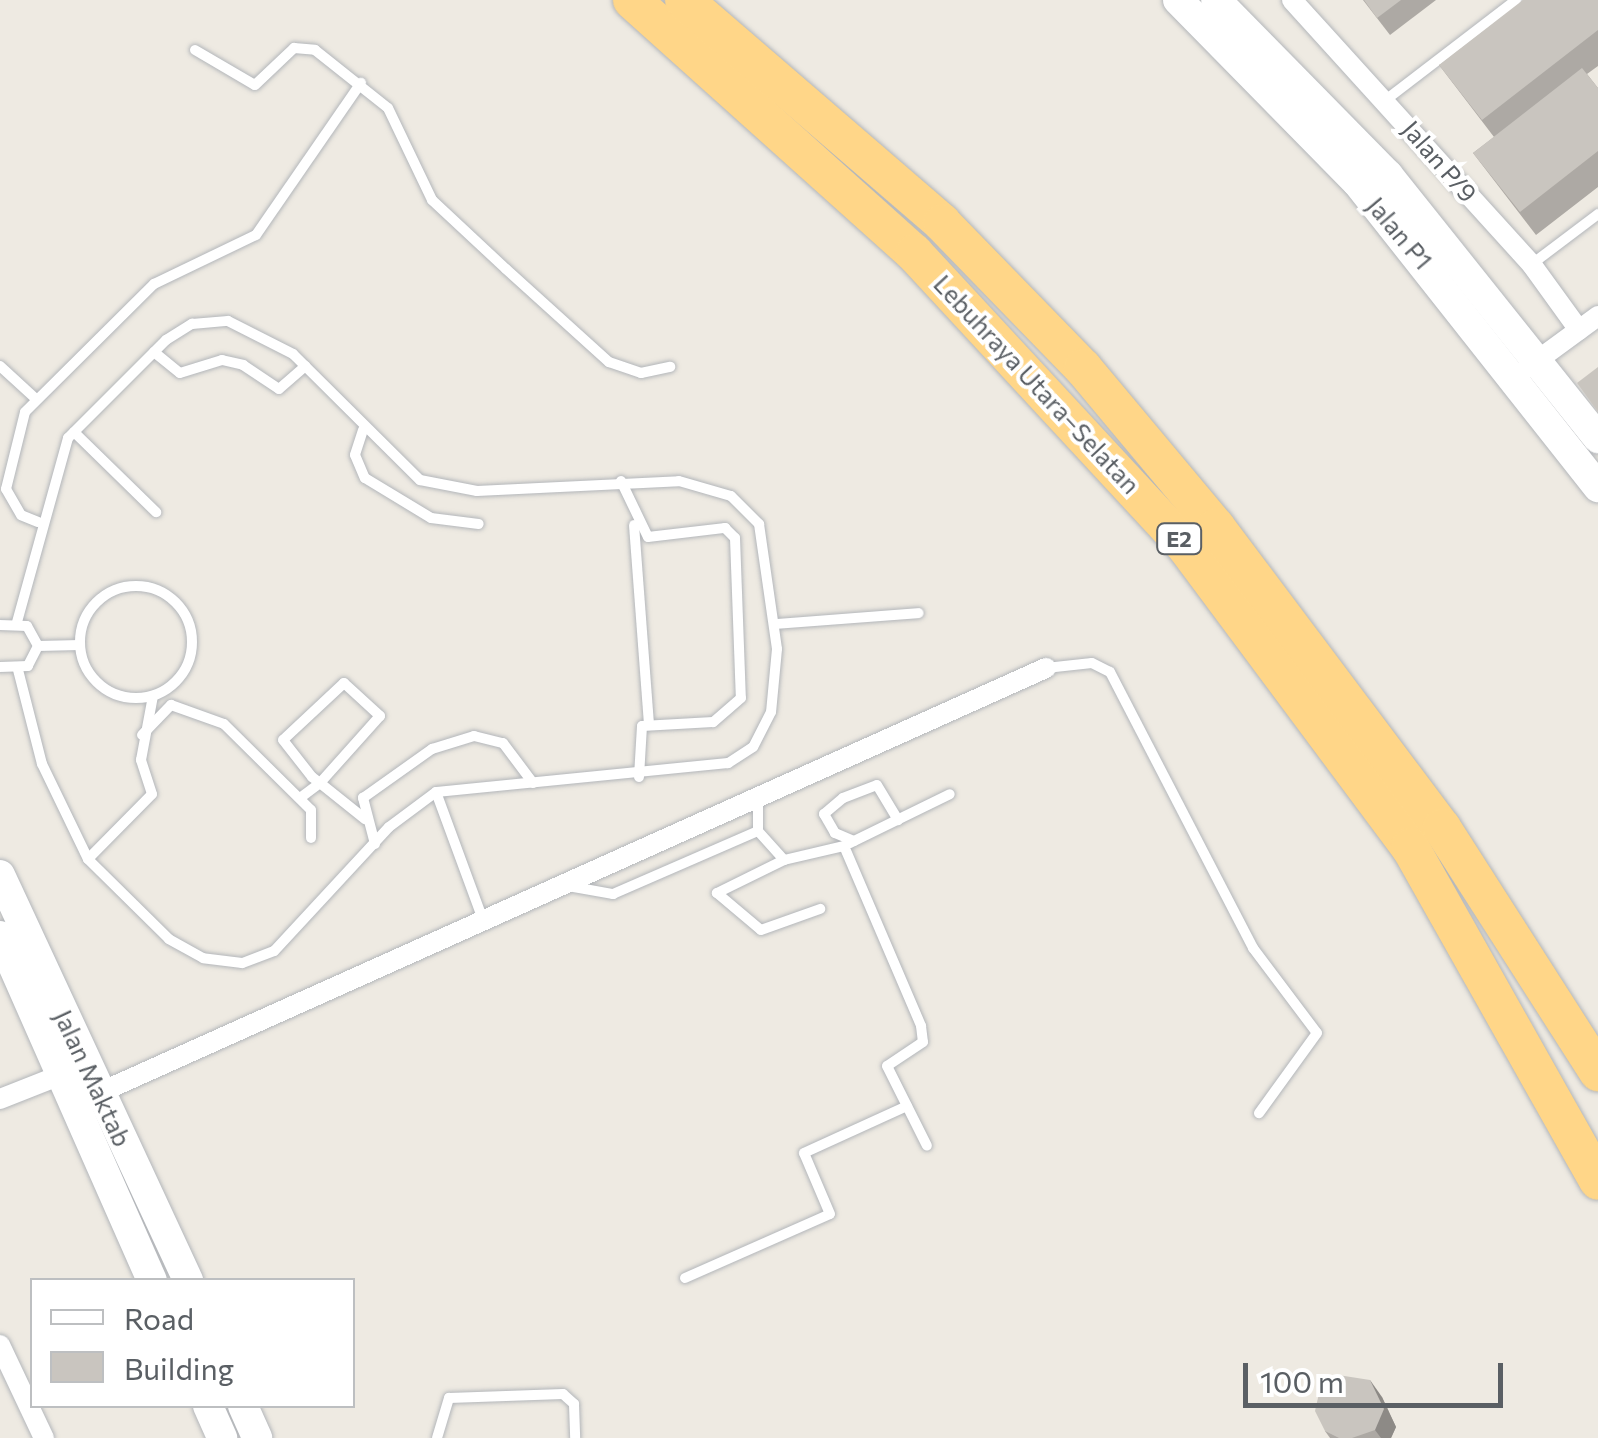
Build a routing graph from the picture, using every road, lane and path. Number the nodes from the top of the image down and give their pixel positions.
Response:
1 (632, 0) edge
2 (684, 0) edge
3 (1178, 0) edge
4 (1216, 0) edge
5 (1292, 0) edge
6 (1516, 0) edge
7 (195, 50) dead end
8 (361, 83) junction
9 (1387, 100) junction
10 (1598, 214) edge
11 (1532, 265) junction
12 (1598, 316) edge
13 (1579, 330) junction
14 (154, 352) junction
15 (0, 366) edge
16 (305, 366) junction
17 (1528, 366) junction
18 (670, 367) dead end
19 (36, 399) junction
20 (363, 430) junction
21 (74, 432) junction
22 (1598, 438) edge
23 (621, 482) junction
24 (1598, 487) edge
25 (156, 512) dead end
26 (38, 522) junction
27 (479, 524) dead end
28 (634, 524) junction
29 (919, 613) dead end
30 (17, 622) junction
31 (776, 624) junction
32 (0, 625) edge
33 (80, 645) junction
34 (38, 646) junction
35 (0, 668) edge
36 (1046, 668) joint
37 (18, 670) junction
38 (153, 696) junction
39 (648, 723) junction
40 (142, 735) junction
41 (639, 777) junction
42 (320, 783) junction
43 (534, 783) junction
44 (436, 792) junction
45 (950, 794) dead end
46 (758, 797) junction
47 (300, 798) junction
48 (365, 818) junction
49 (898, 820) junction
50 (758, 831) junction
51 (311, 838) dead end
52 (375, 844) junction
53 (849, 844) junction
54 (88, 858) junction
55 (784, 860) junction
56 (0, 875) edge
57 (562, 885) junction
58 (820, 910) dead end
59 (483, 920) junction
60 (0, 936) edge
61 (1598, 1072) edge
62 (61, 1075) junction
63 (86, 1098) junction
64 (0, 1099) edge
65 (907, 1106) junction
66 (1259, 1113) dead end
67 (926, 1146) dead end
68 (1598, 1181) edge
69 (151, 1278) edge
70 (187, 1278) edge
71 (684, 1278) dead end
72 (0, 1345) edge
73 (209, 1408) edge
74 (244, 1408) edge
75 (44, 1438) edge
76 (222, 1438) edge
77 (258, 1438) edge
78 (437, 1438) edge
79 (575, 1438) edge

1 - 68 highway, Lebuhraya Utara–Selatan / E2
2 - 61 highway, Lebuhraya Utara–Selatan / E2
3 - 17 main road, Jalan P1
4 - 17 main road, Jalan P1
5 - 9 street, Jalan P/9
6 - 9 lane
7 - 8 lane
8 - 18 lane
8 - 19 lane
9 - 11 street, Jalan P/9
10 - 11 lane
11 - 13 street, Jalan P/9
12 - 13 street
13 - 17 street
14 - 16 lane
14 - 16 lane
14 - 21 lane
15 - 19 lane
16 - 20 lane
17 - 22 main road, Jalan P1
17 - 24 main road, Jalan P1
19 - 26 lane
20 - 23 lane
20 - 27 lane
21 - 25 lane
21 - 26 lane
23 - 28 lane
23 - 31 lane
26 - 30 lane
28 - 39 lane
28 - 39 lane
29 - 31 lane
30 - 32 lane
30 - 34 lane
31 - 41 lane
33 - 34 lane
33 - 38 lane
33 - 38 lane
34 - 37 lane
35 - 37 lane
36 - 46 street
36 - 66 lane
37 - 54 lane
38 - 40 lane
39 - 41 lane
40 - 47 lane
40 - 54 lane
41 - 43 lane
42 - 42 lane
42 - 47 lane
42 - 48 lane
43 - 44 lane
43 - 48 lane
44 - 52 lane
44 - 59 lane
45 - 49 lane
46 - 50 lane
46 - 57 street
47 - 51 lane
48 - 52 lane
49 - 53 lane
49 - 53 lane
50 - 55 lane
50 - 57 lane
52 - 54 lane
53 - 55 lane
53 - 65 lane
55 - 58 lane
56 - 63 main road, Jalan Maktab
57 - 59 street
59 - 63 street
60 - 62 main road, Jalan Maktab
62 - 63 main road, Jalan Maktab
62 - 64 street
63 - 69 main road, Jalan Maktab
63 - 70 main road, Jalan Maktab
65 - 67 lane
65 - 71 lane
72 - 75 street
73 - 76 main road
74 - 77 main road
78 - 79 lane

